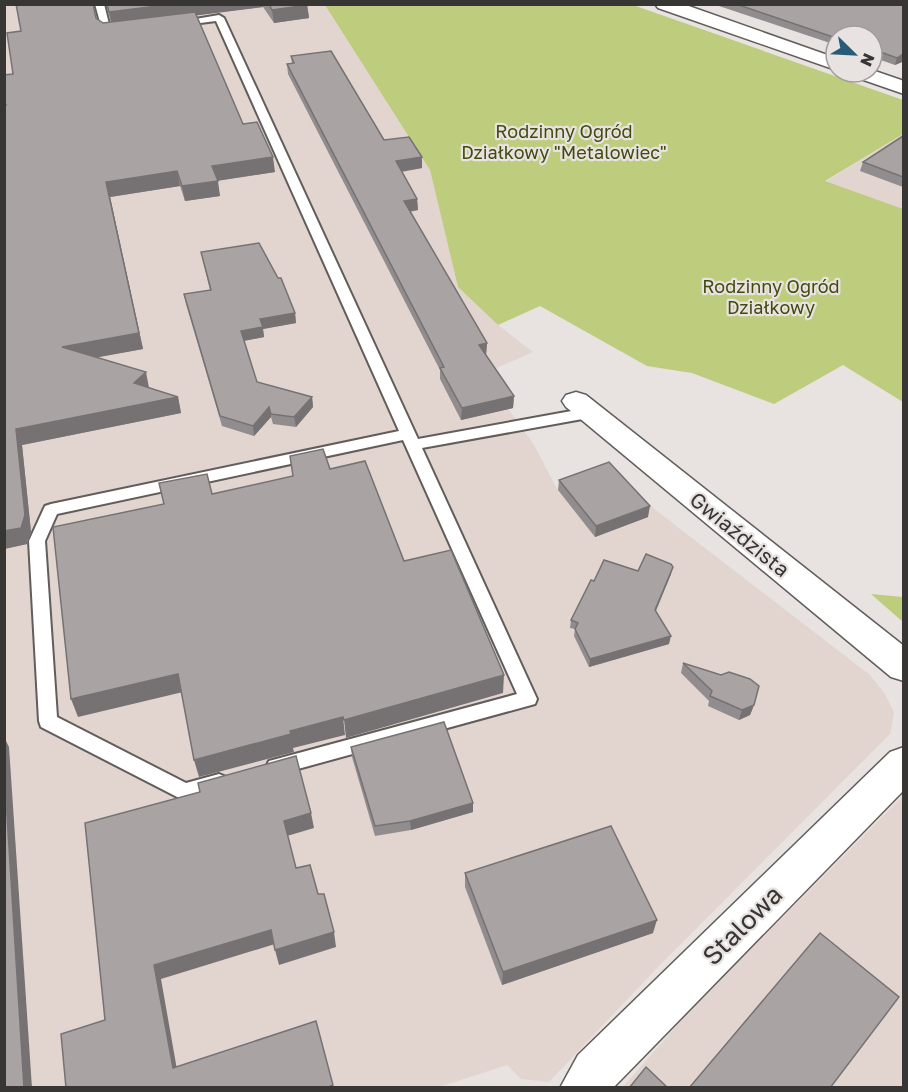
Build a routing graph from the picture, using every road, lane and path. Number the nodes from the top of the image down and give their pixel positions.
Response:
1 (99, 4) edge
2 (671, 5) edge
3 (163, 25) edge
4 (140, 27) edge
5 (824, 60) edge
6 (884, 81) edge
7 (903, 87) edge
8 (582, 407) joint
9 (412, 440) junction
10 (903, 667) edge
11 (903, 764) edge
12 (265, 770) edge
13 (231, 780) edge
14 (584, 1088) edge

1 - 4 lane
2 - 5 street
3 - 9 lane
6 - 7 street
8 - 9 lane
8 - 10 street, Gwiaździsta
9 - 12 lane
9 - 13 lane
11 - 14 street, Stalowa

